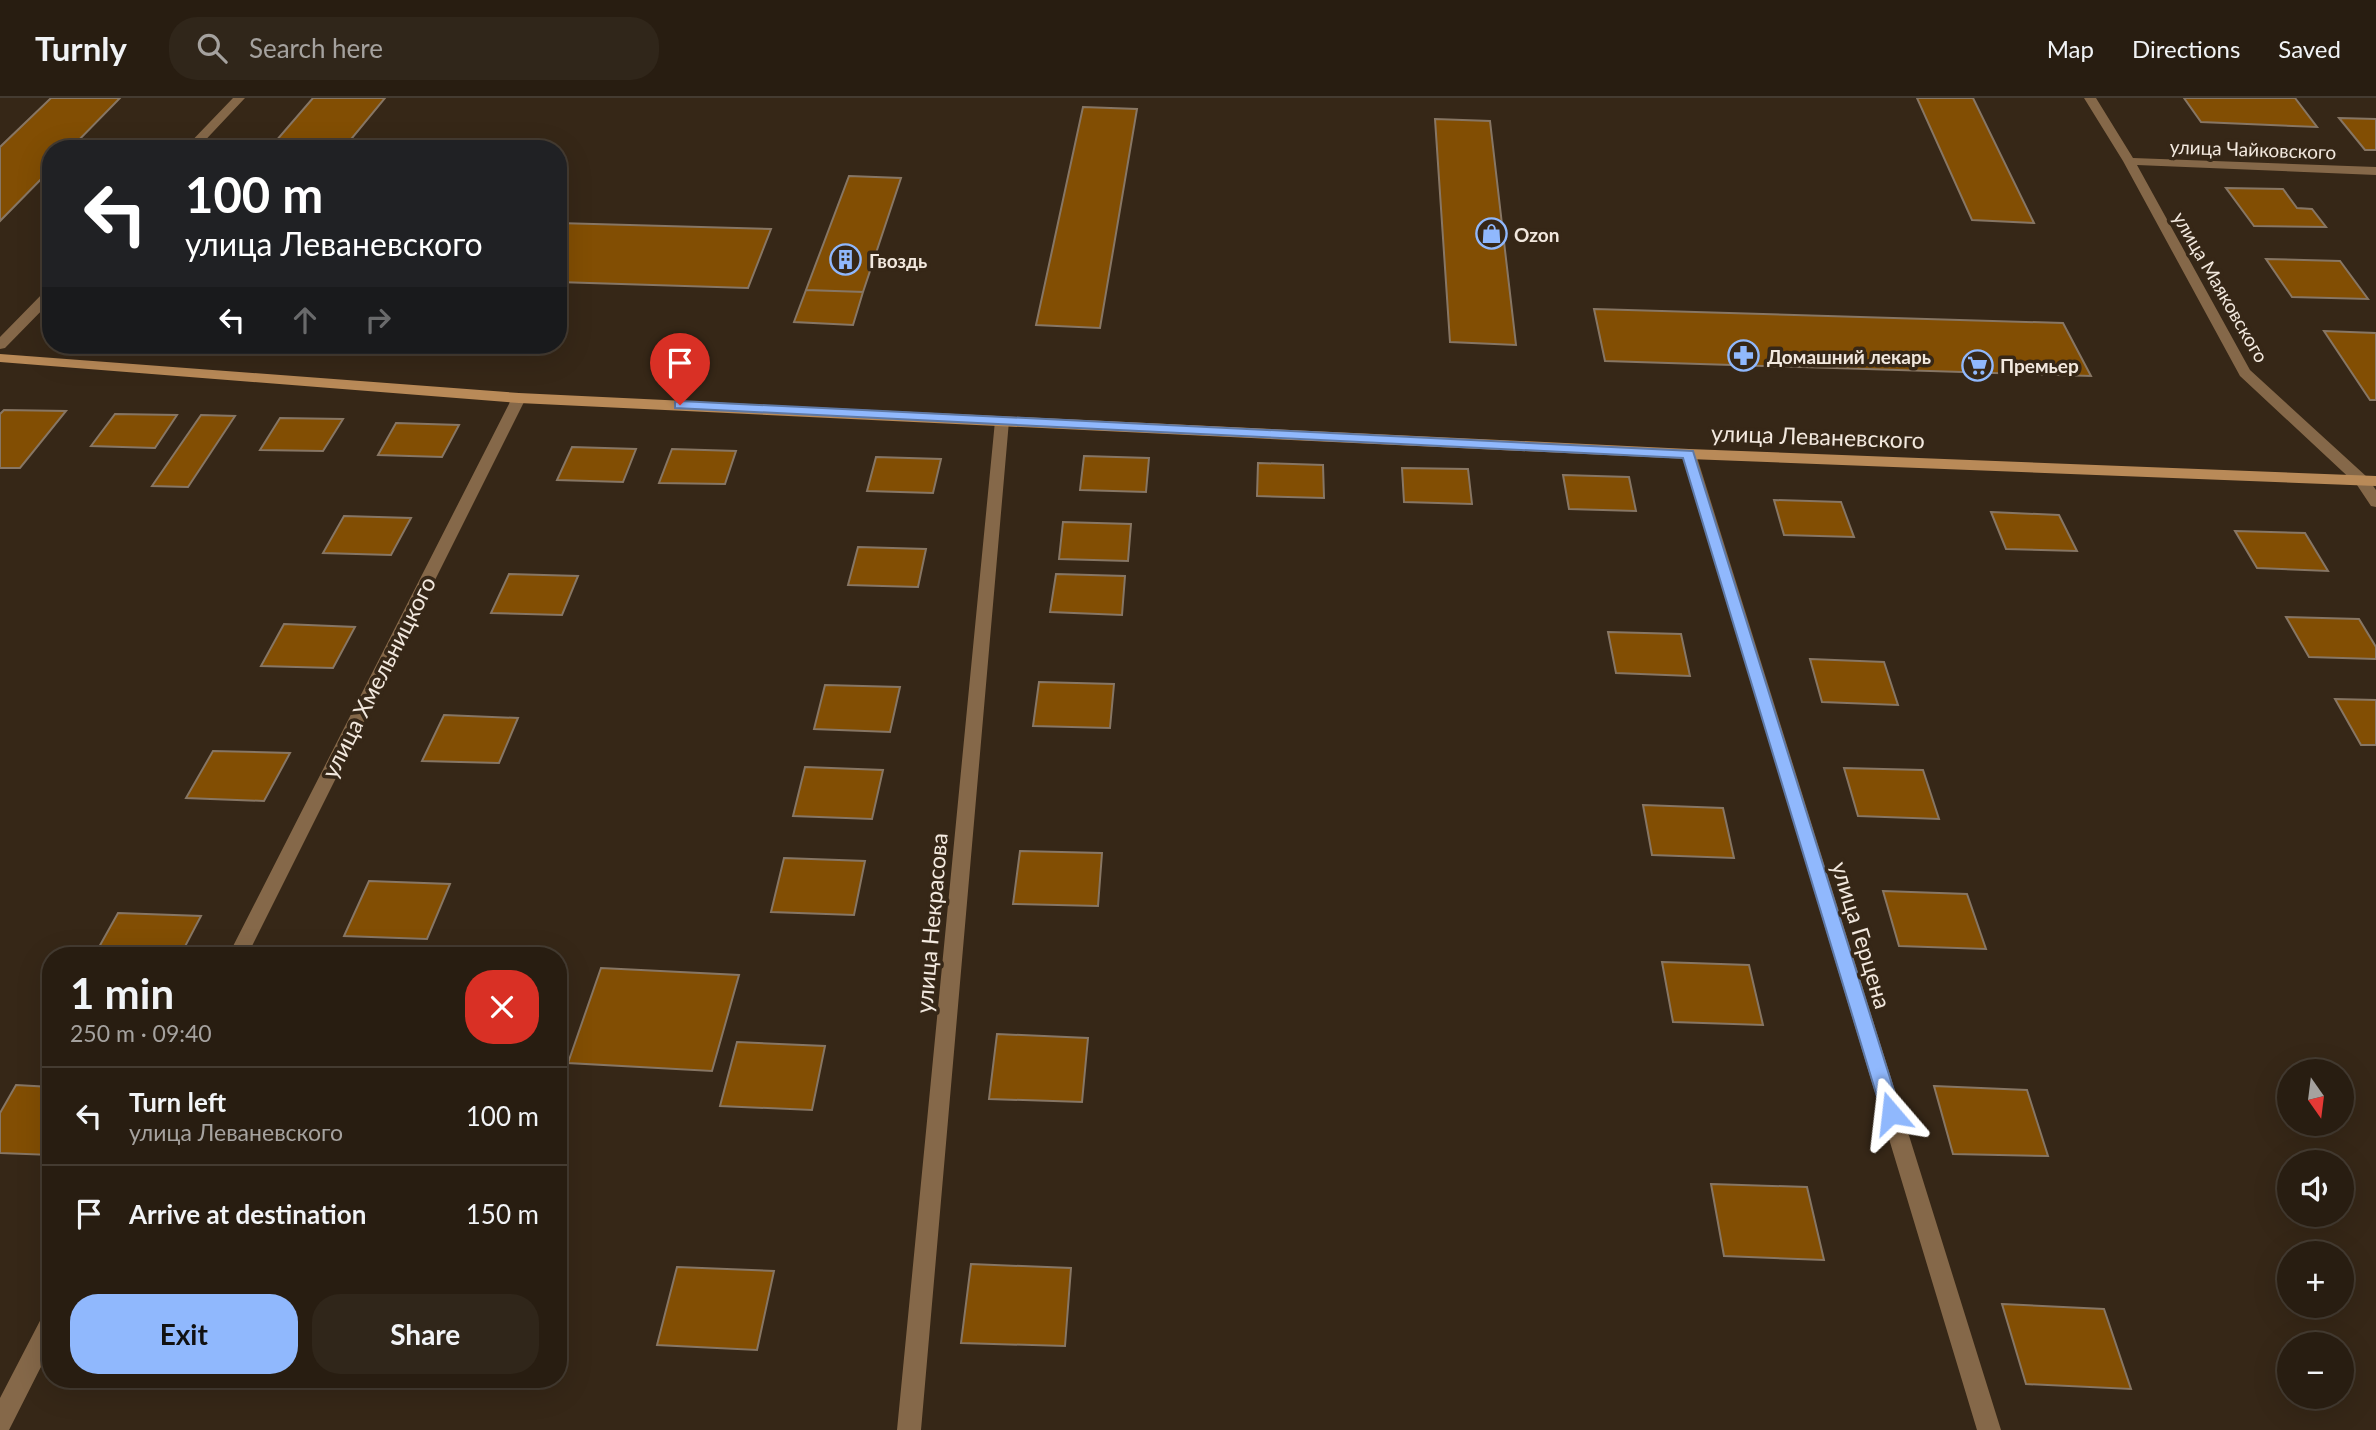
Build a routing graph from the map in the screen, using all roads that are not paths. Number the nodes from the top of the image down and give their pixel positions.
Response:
1 (239, 98) edge
2 (2090, 98) edge
3 (199, 140) edge
4 (2129, 161) junction
5 (2376, 171) edge
6 (42, 302) edge
7 (0, 345) edge
8 (0, 358) edge
9 (519, 398) junction
10 (1002, 421) junction
11 (1689, 454) junction
12 (2369, 481) edge
13 (2376, 502) edge
14 (242, 947) edge
15 (42, 1341) edge
16 (0, 1423) edge
17 (909, 1430) edge
18 (1989, 1430) edge

1 - 3 street
2 - 4 street, улица Маяковского
4 - 5 street, улица Чайковского
4 - 12 street, улица Маяковского
6 - 7 street
8 - 9 street, улица Леваневского
9 - 10 street, улица Леваневского
9 - 14 street, улица Хмельницкого
10 - 11 street, улица Леваневского
10 - 17 street, улица Некрасова
11 - 12 street, улица Леваневского
11 - 18 street, улица Герцена
12 - 13 street, улица Маяковского
15 - 16 street

